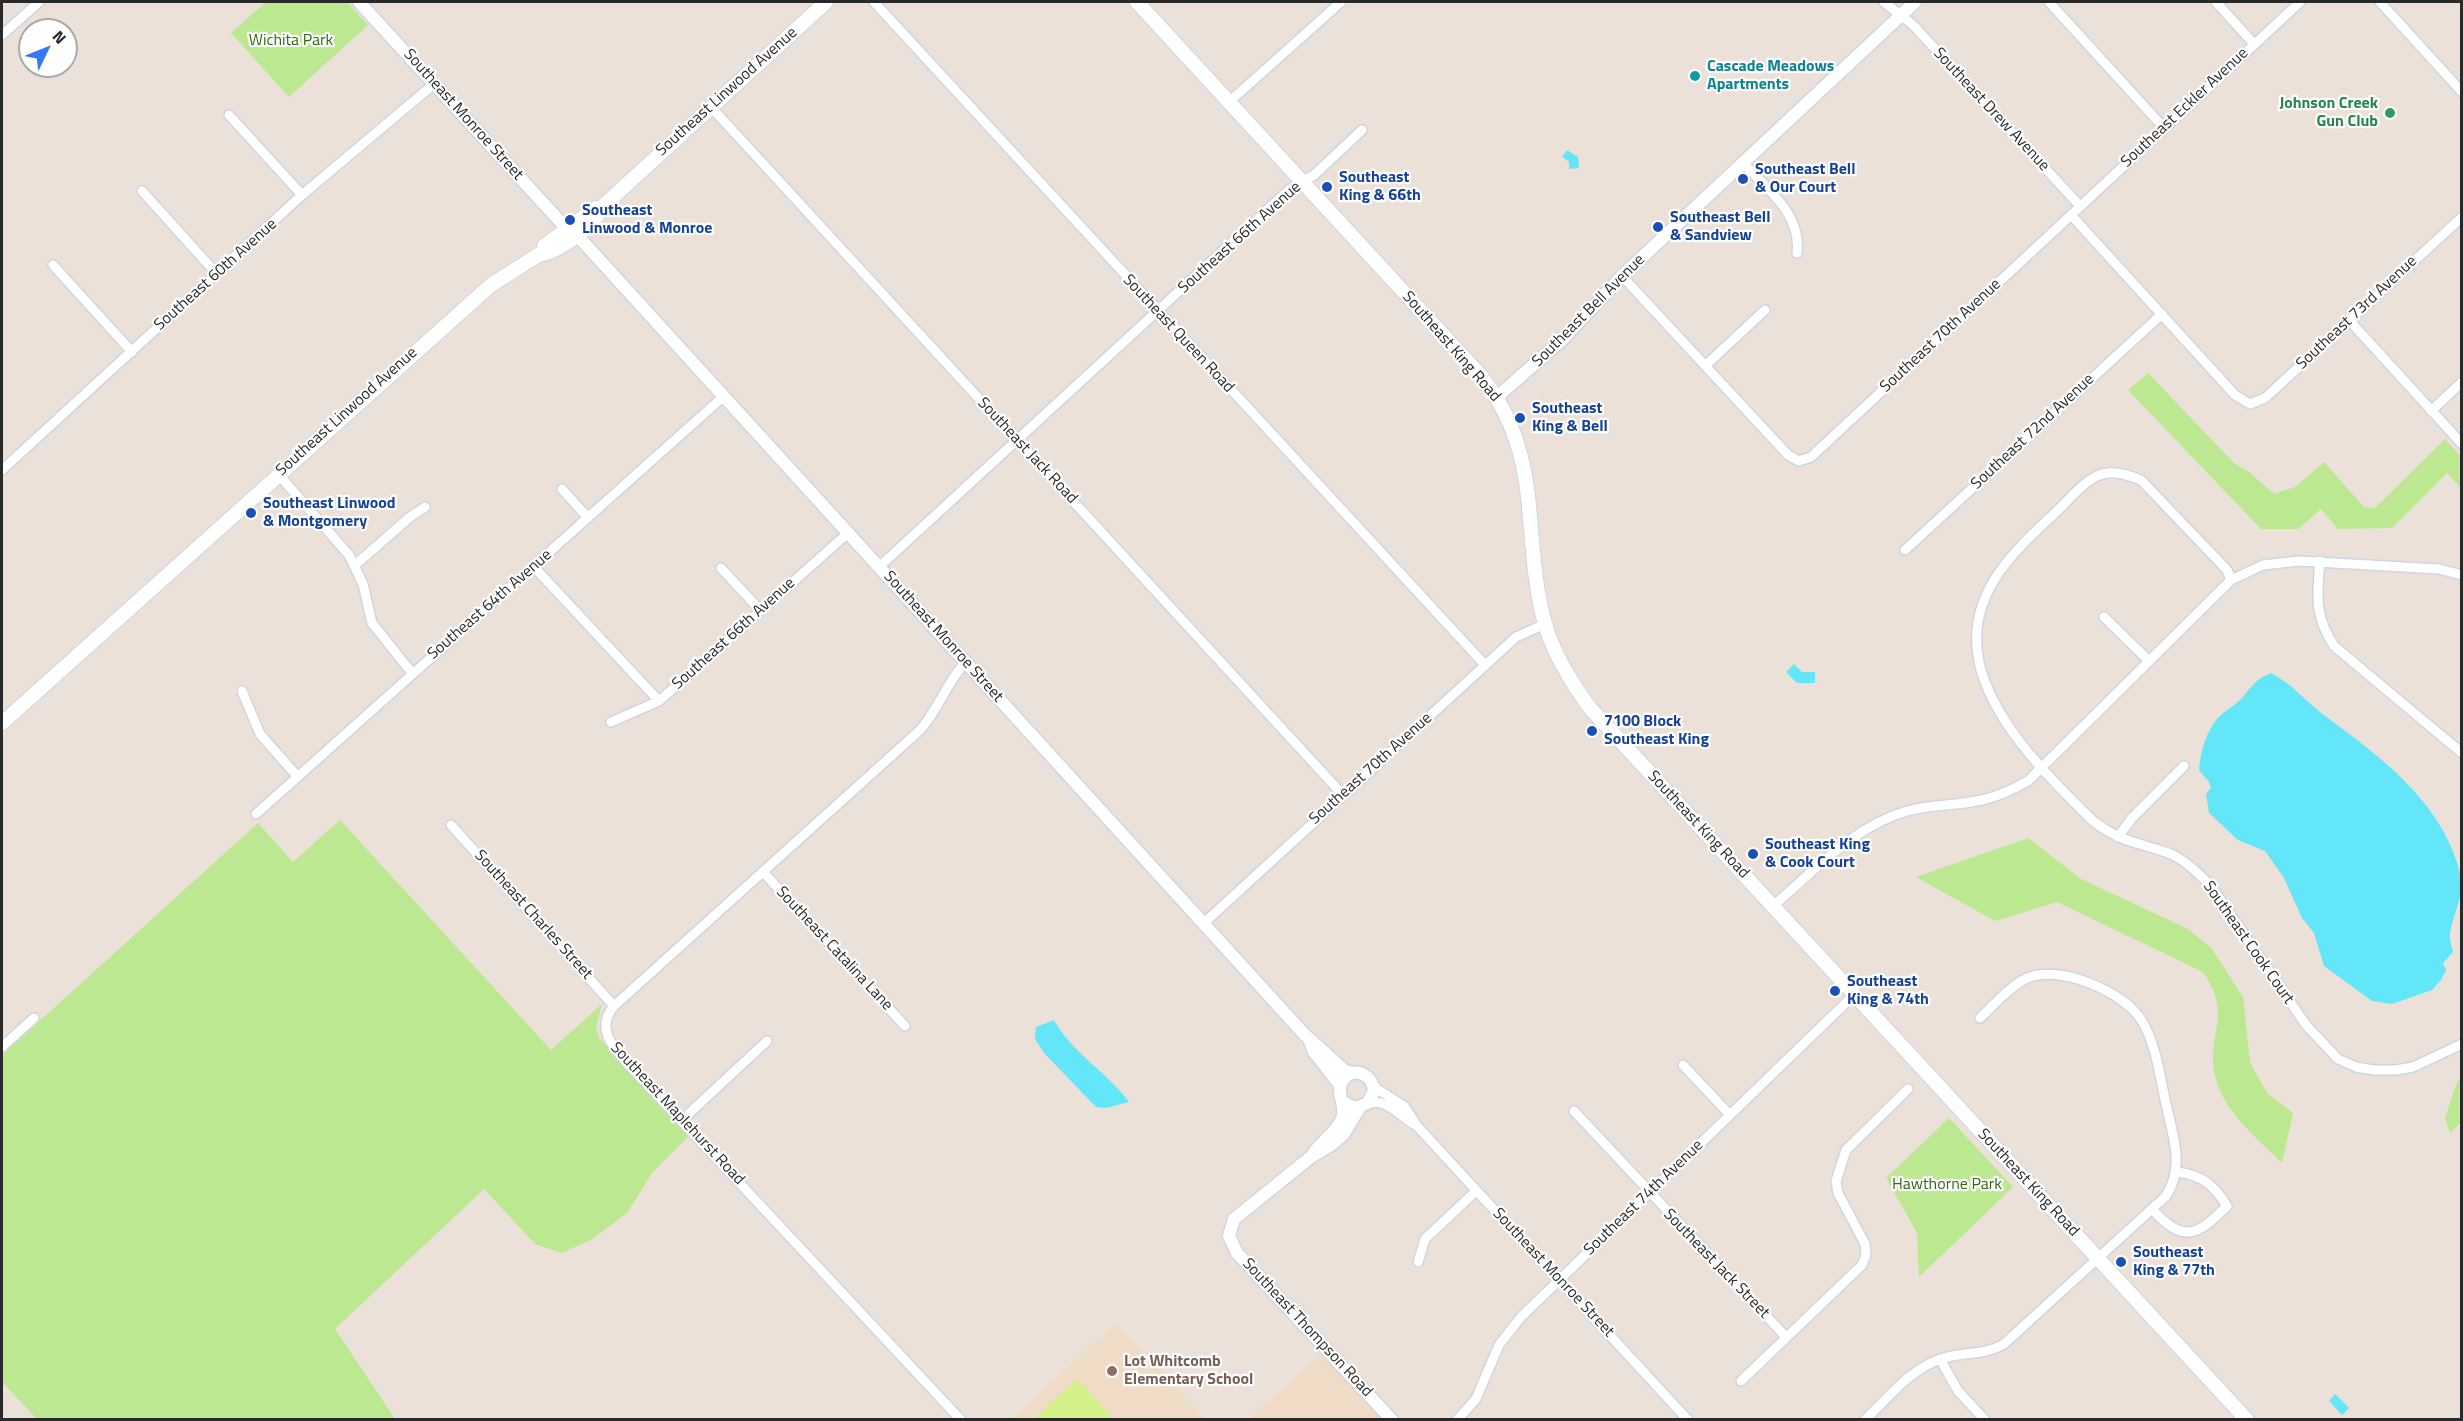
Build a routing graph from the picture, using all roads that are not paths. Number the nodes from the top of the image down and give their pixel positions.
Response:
1 (39, 2) edge
2 (359, 2) edge
3 (826, 2) edge
4 (874, 2) edge
5 (1341, 2) edge
6 (1884, 2) edge
7 (1915, 2) edge
8 (2049, 2) edge
9 (2216, 2) edge
10 (2300, 2) edge
11 (2380, 2) edge
12 (1142, 3) edge
13 (1900, 16) junction
14 (3, 31) edge
15 (2254, 44) junction
16 (434, 84) junction
17 (2462, 92) edge
18 (1229, 102) junction
19 (711, 107) junction
20 (229, 115) dead end
21 (2164, 128) junction
22 (1362, 130) dead end
23 (1742, 162) junction
24 (1302, 182) junction
25 (142, 191) dead end
26 (302, 195) junction
27 (2080, 206) junction
28 (2071, 215) junction
29 (2462, 217) edge
30 (571, 231) junction
31 (1797, 253) dead end
32 (53, 265) dead end
33 (216, 273) junction
34 (1622, 276) junction
35 (1764, 310) dead end
36 (1158, 312) junction
37 (2162, 314) junction
38 (2349, 320) junction
39 (132, 352) junction
40 (1706, 365) junction
41 (2462, 382) edge
42 (724, 396) junction
43 (1497, 397) junction
44 (2431, 411) junction
45 (1017, 440) junction
46 (2462, 444) edge
47 (2, 470) edge
48 (278, 474) junction
49 (562, 489) dead end
50 (425, 507) dead end
51 (588, 518) junction
52 (848, 533) junction
53 (1905, 550) dead end
54 (2320, 561) junction
55 (355, 566) junction
56 (534, 567) junction
57 (879, 567) junction
58 (721, 568) dead end
59 (2462, 575) edge
60 (2231, 580) junction
61 (760, 610) junction
62 (2104, 617) dead end
63 (1545, 624) junction
64 (2149, 661) junction
65 (966, 662) junction
66 (1485, 665) junction
67 (412, 673) junction
68 (242, 691) dead end
69 (659, 701) junction
70 (611, 722) dead end
71 (2, 723) edge
72 (2462, 753) edge
73 (2184, 766) dead end
74 (2043, 768) junction
75 (297, 776) junction
76 (1343, 795) junction
77 (256, 814) dead end
78 (452, 825) dead end
79 (2118, 837) junction
80 (763, 872) junction
81 (1773, 906) junction
82 (1204, 923) junction
83 (1855, 994) junction
84 (614, 1006) junction
85 (34, 1018) dead end
86 (1980, 1018) dead end
87 (905, 1026) dead end
88 (1309, 1039) junction
89 (767, 1041) dead end
90 (2462, 1044) edge
91 (2, 1047) edge
92 (1683, 1065) dead end
93 (1353, 1073) junction
94 (1340, 1084) junction
95 (1374, 1087) junction
96 (1908, 1089) dead end
97 (1344, 1102) junction
98 (1364, 1105) junction
99 (1574, 1111) dead end
100 (1730, 1115) junction
101 (683, 1119) junction
102 (1418, 1126) junction
103 (1312, 1156) junction
104 (2177, 1172) junction
105 (1476, 1191) junction
106 (1650, 1194) junction
107 (2152, 1209) junction
108 (2097, 1257) junction
109 (1418, 1262) dead end
110 (1560, 1280) junction
111 (1786, 1337) junction
112 (1940, 1359) junction
113 (1741, 1381) dead end
114 (961, 1419) edge
115 (1392, 1419) edge
116 (1457, 1419) edge
117 (1688, 1419) edge
118 (1865, 1419) edge
119 (1985, 1419) edge
120 (2247, 1419) edge

1 - 14 street
2 - 16 street, Southeast Monroe Street
3 - 19 main road, Southeast Linwood Avenue
4 - 36 street, Southeast Queen Road
5 - 18 street
6 - 13 street, Southeast Drew Avenue
7 - 13 street, Southeast Bell Avenue
8 - 21 street
9 - 15 street
10 - 15 street, Southeast Eckler Avenue
11 - 17 street
12 - 18 main road, Southeast King Road
13 - 23 street, Southeast Bell Avenue
13 - 27 street, Southeast Drew Avenue
15 - 21 street, Southeast Eckler Avenue
16 - 26 street, Southeast 60th Avenue
16 - 30 street, Southeast Monroe Street
18 - 24 main road, Southeast King Road
19 - 30 main road, Southeast Linwood Avenue
19 - 45 street, Southeast Jack Road
20 - 26 street
21 - 27 street, Southeast Eckler Avenue
22 - 24 street, Southeast 66th Avenue
23 - 31 street
23 - 34 street, Southeast Bell Avenue
24 - 36 street, Southeast 66th Avenue
24 - 43 main road, Southeast King Road
25 - 33 street
26 - 33 street, Southeast 60th Avenue
27 - 28 street, Southeast Eckler Avenue
28 - 37 street
28 - 40 street, Southeast 70th Avenue
29 - 38 street, Southeast 73rd Avenue
30 - 42 street, Southeast Monroe Street
30 - 48 main road, Southeast Linwood Avenue
32 - 39 street
33 - 39 street, Southeast 60th Avenue
34 - 40 street
34 - 43 street, Southeast Bell Avenue
35 - 40 street
36 - 45 street, Southeast 66th Avenue
36 - 66 street, Southeast Queen Road
37 - 38 street, Southeast 73rd Avenue
37 - 53 street, Southeast 72nd Avenue
38 - 44 street
39 - 47 street, Southeast 60th Avenue
41 - 44 street
42 - 51 street, Southeast 64th Avenue
42 - 52 street, Southeast Monroe Street
43 - 63 main road, Southeast King Road
44 - 46 street
45 - 57 street, Southeast 66th Avenue
45 - 76 street, Southeast Jack Road
48 - 55 street
48 - 71 main road, Southeast Linwood Avenue
49 - 51 street
50 - 55 street
51 - 56 street, Southeast 64th Avenue
52 - 57 street, Southeast Monroe Street
52 - 61 street, Southeast 66th Avenue
54 - 59 street
54 - 60 street
54 - 72 street
55 - 67 street
56 - 67 street, Southeast 64th Avenue
56 - 69 street
57 - 65 street, Southeast Monroe Street
58 - 61 street
60 - 64 street
60 - 74 street, Southeast Cook Court
61 - 69 street, Southeast 66th Avenue
62 - 64 street
63 - 66 street, Southeast 70th Avenue
63 - 81 main road, Southeast King Road
64 - 74 street
65 - 80 street
65 - 82 street, Southeast Monroe Street
66 - 76 street, Southeast 70th Avenue
67 - 75 street, Southeast 64th Avenue
68 - 75 street
69 - 70 street, Southeast 66th Avenue
73 - 79 street
74 - 79 street, Southeast Cook Court
74 - 81 street
75 - 77 street, Southeast 64th Avenue
76 - 82 street, Southeast 70th Avenue
78 - 84 street, Southeast Charles Street
79 - 90 street, Southeast Cook Court
80 - 84 street
80 - 87 street, Southeast Catalina Lane
81 - 83 main road, Southeast King Road
82 - 88 street, Southeast Monroe Street
83 - 100 street, Southeast 74th Avenue
83 - 108 main road, Southeast King Road
84 - 101 street, Southeast Maplehurst Road
85 - 91 street
86 - 104 street
88 - 93 street, Southeast Monroe Street
88 - 94 street, Southeast Monroe Street
89 - 101 street
92 - 100 street
93 - 94 street
93 - 95 street
94 - 97 street
95 - 98 street
95 - 102 street, Southeast Monroe Street
96 - 111 street
97 - 98 street
97 - 103 street
98 - 102 street, Southeast Monroe Street
98 - 103 street
99 - 106 street, Southeast Jack Street
100 - 106 street, Southeast 74th Avenue
101 - 114 street, Southeast Maplehurst Road
102 - 105 street, Southeast Monroe Street
103 - 115 street, Southeast Thompson Road
104 - 107 street
104 - 107 street
105 - 109 street
105 - 110 street, Southeast Monroe Street
106 - 110 street, Southeast 74th Avenue
106 - 111 street, Southeast Jack Street
107 - 108 street
108 - 112 street
108 - 120 main road, Southeast King Road
110 - 116 street, Southeast 74th Avenue
110 - 117 street, Southeast Monroe Street
111 - 113 street
112 - 118 street
112 - 119 street

